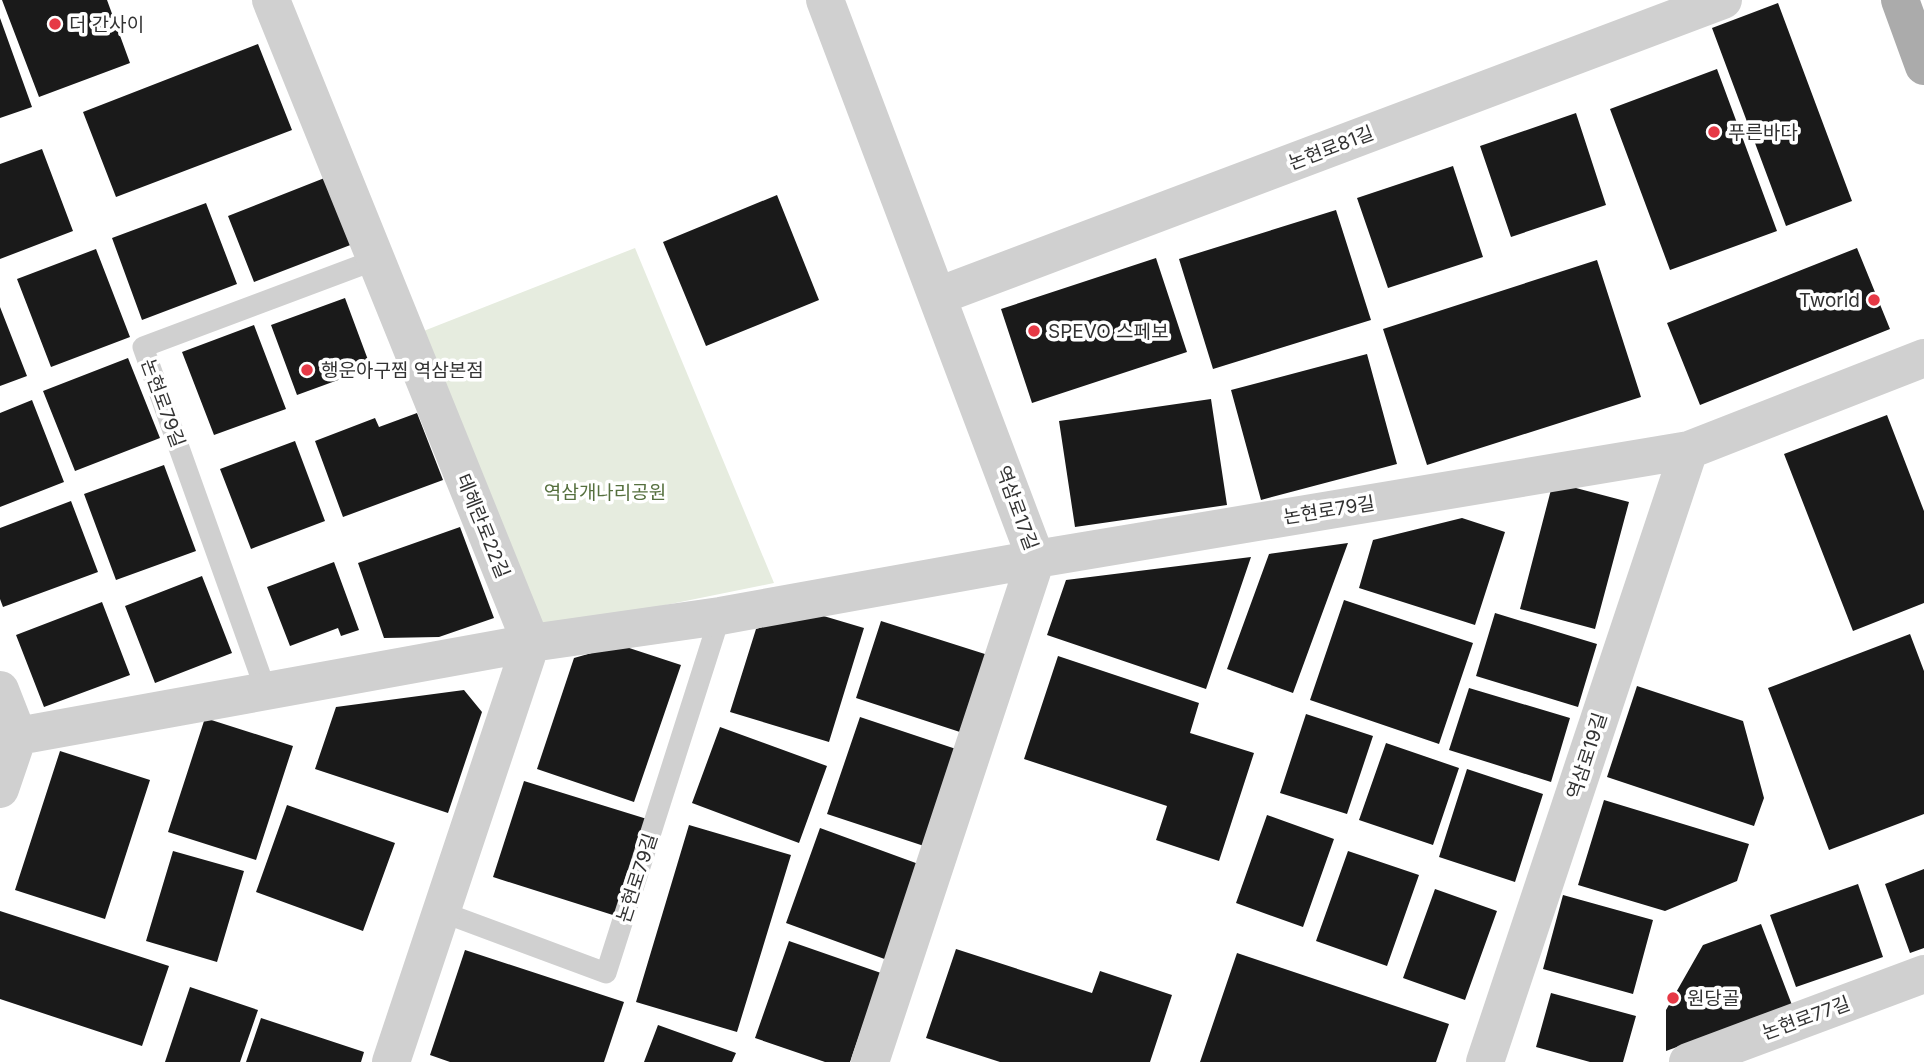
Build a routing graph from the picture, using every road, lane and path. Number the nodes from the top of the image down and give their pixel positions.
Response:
1 (271, 0) edge
2 (825, 0) edge
3 (1723, 0) edge
4 (1900, 0) edge
5 (1924, 66) edge
6 (375, 260) junction
7 (938, 296) junction
8 (1924, 358) edge
9 (1689, 450) junction
10 (1036, 559) junction
11 (720, 616) junction
12 (531, 643) junction
13 (0, 690) edge
14 (266, 691) junction
15 (18, 736) junction
16 (0, 789) edge
17 (442, 912) junction
18 (1924, 974) edge
19 (391, 1062) edge
20 (870, 1062) edge
21 (1485, 1062) edge
22 (1688, 1062) edge

1 - 6 street, 테헤란로22길
2 - 7 street, 역삼로17길
3 - 7 street, 논현로81길
4 - 5 main road
6 - 12 street, 테헤란로22길
6 - 14 lane, 논현로79길
7 - 10 street, 역삼로17길
8 - 9 street, 논현로79길
9 - 10 street, 논현로79길
9 - 21 street, 역삼로19길
10 - 11 street, 논현로79길
10 - 20 street, 역삼로17길
11 - 12 street, 논현로79길
11 - 17 lane, 논현로79길
12 - 14 street, 논현로79길
12 - 17 street
13 - 15 street
14 - 15 street, 논현로79길
15 - 16 street
17 - 19 street
18 - 22 street, 논현로77길

